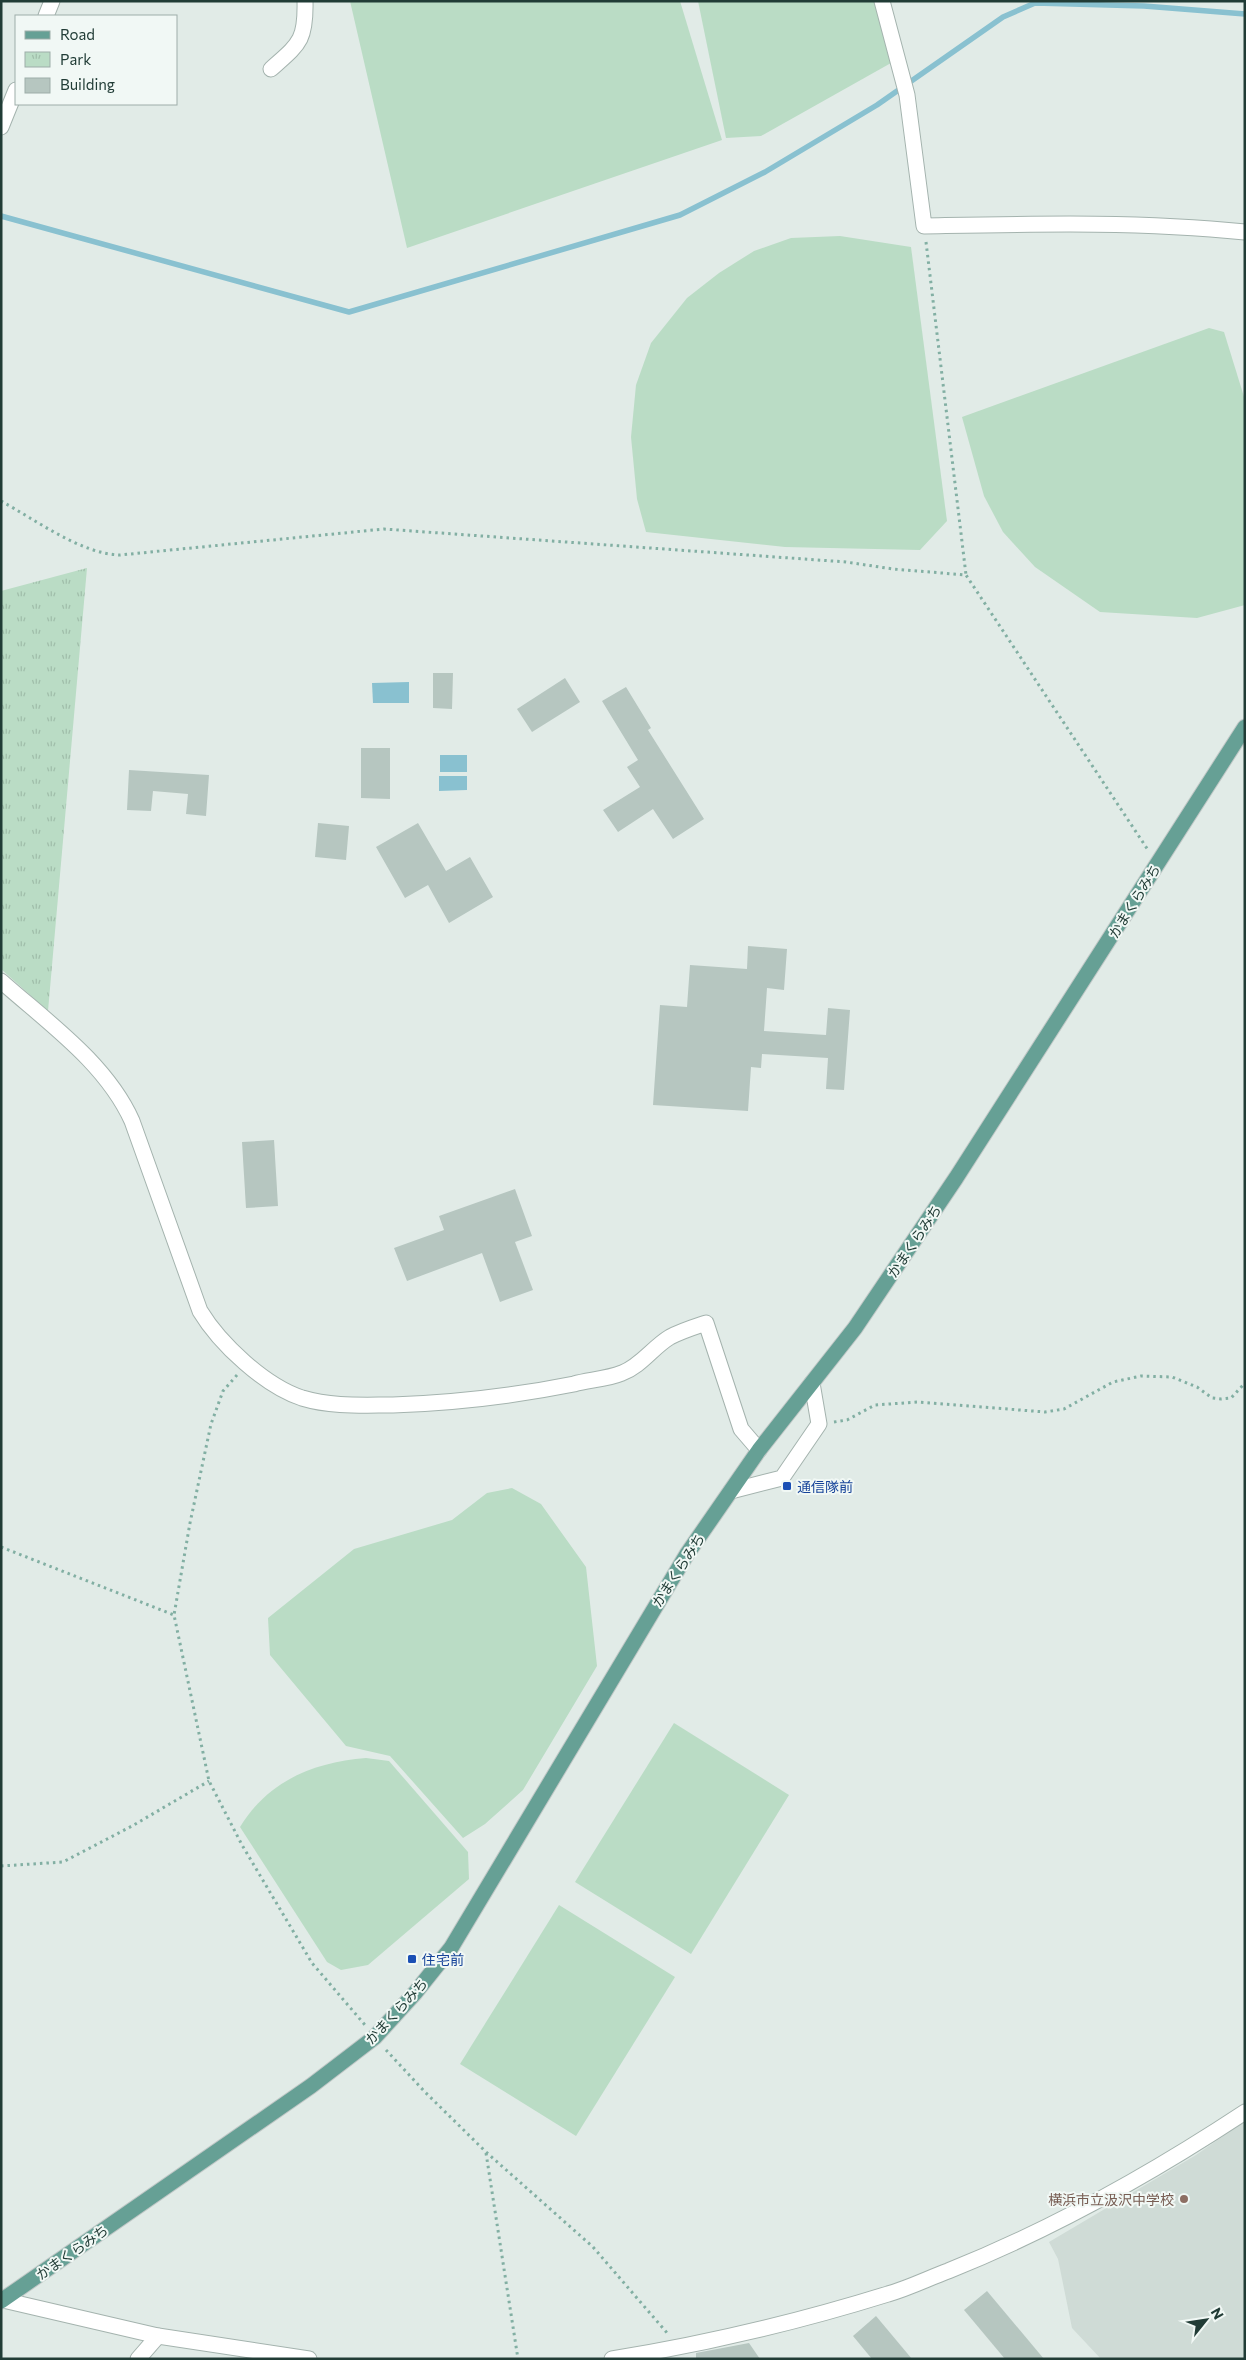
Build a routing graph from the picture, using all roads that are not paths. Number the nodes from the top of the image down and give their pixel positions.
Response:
1 (52, 1) edge
2 (305, 1) edge
3 (882, 1) edge
4 (46, 15) edge
5 (271, 69) dead end
6 (15, 93) edge
7 (1, 128) edge
8 (1245, 232) edge
9 (1245, 727) edge
10 (1, 981) edge
11 (812, 1383) junction
12 (759, 1450) junction
13 (731, 1491) junction
14 (1245, 2112) edge
15 (2, 2301) edge
16 (158, 2336) junction
17 (684, 2353) edge
18 (138, 2359) edge
19 (309, 2359) edge
20 (612, 2359) edge

1 - 4 street
2 - 5 street
3 - 8 street
6 - 7 street
9 - 11 main road, かまくらみち
10 - 12 street
11 - 12 main road, かまくらみち
11 - 13 street
12 - 13 main road, かまくらみち
13 - 15 main road, かまくらみち
14 - 17 street
15 - 16 street
16 - 18 street
16 - 19 street
17 - 20 street

